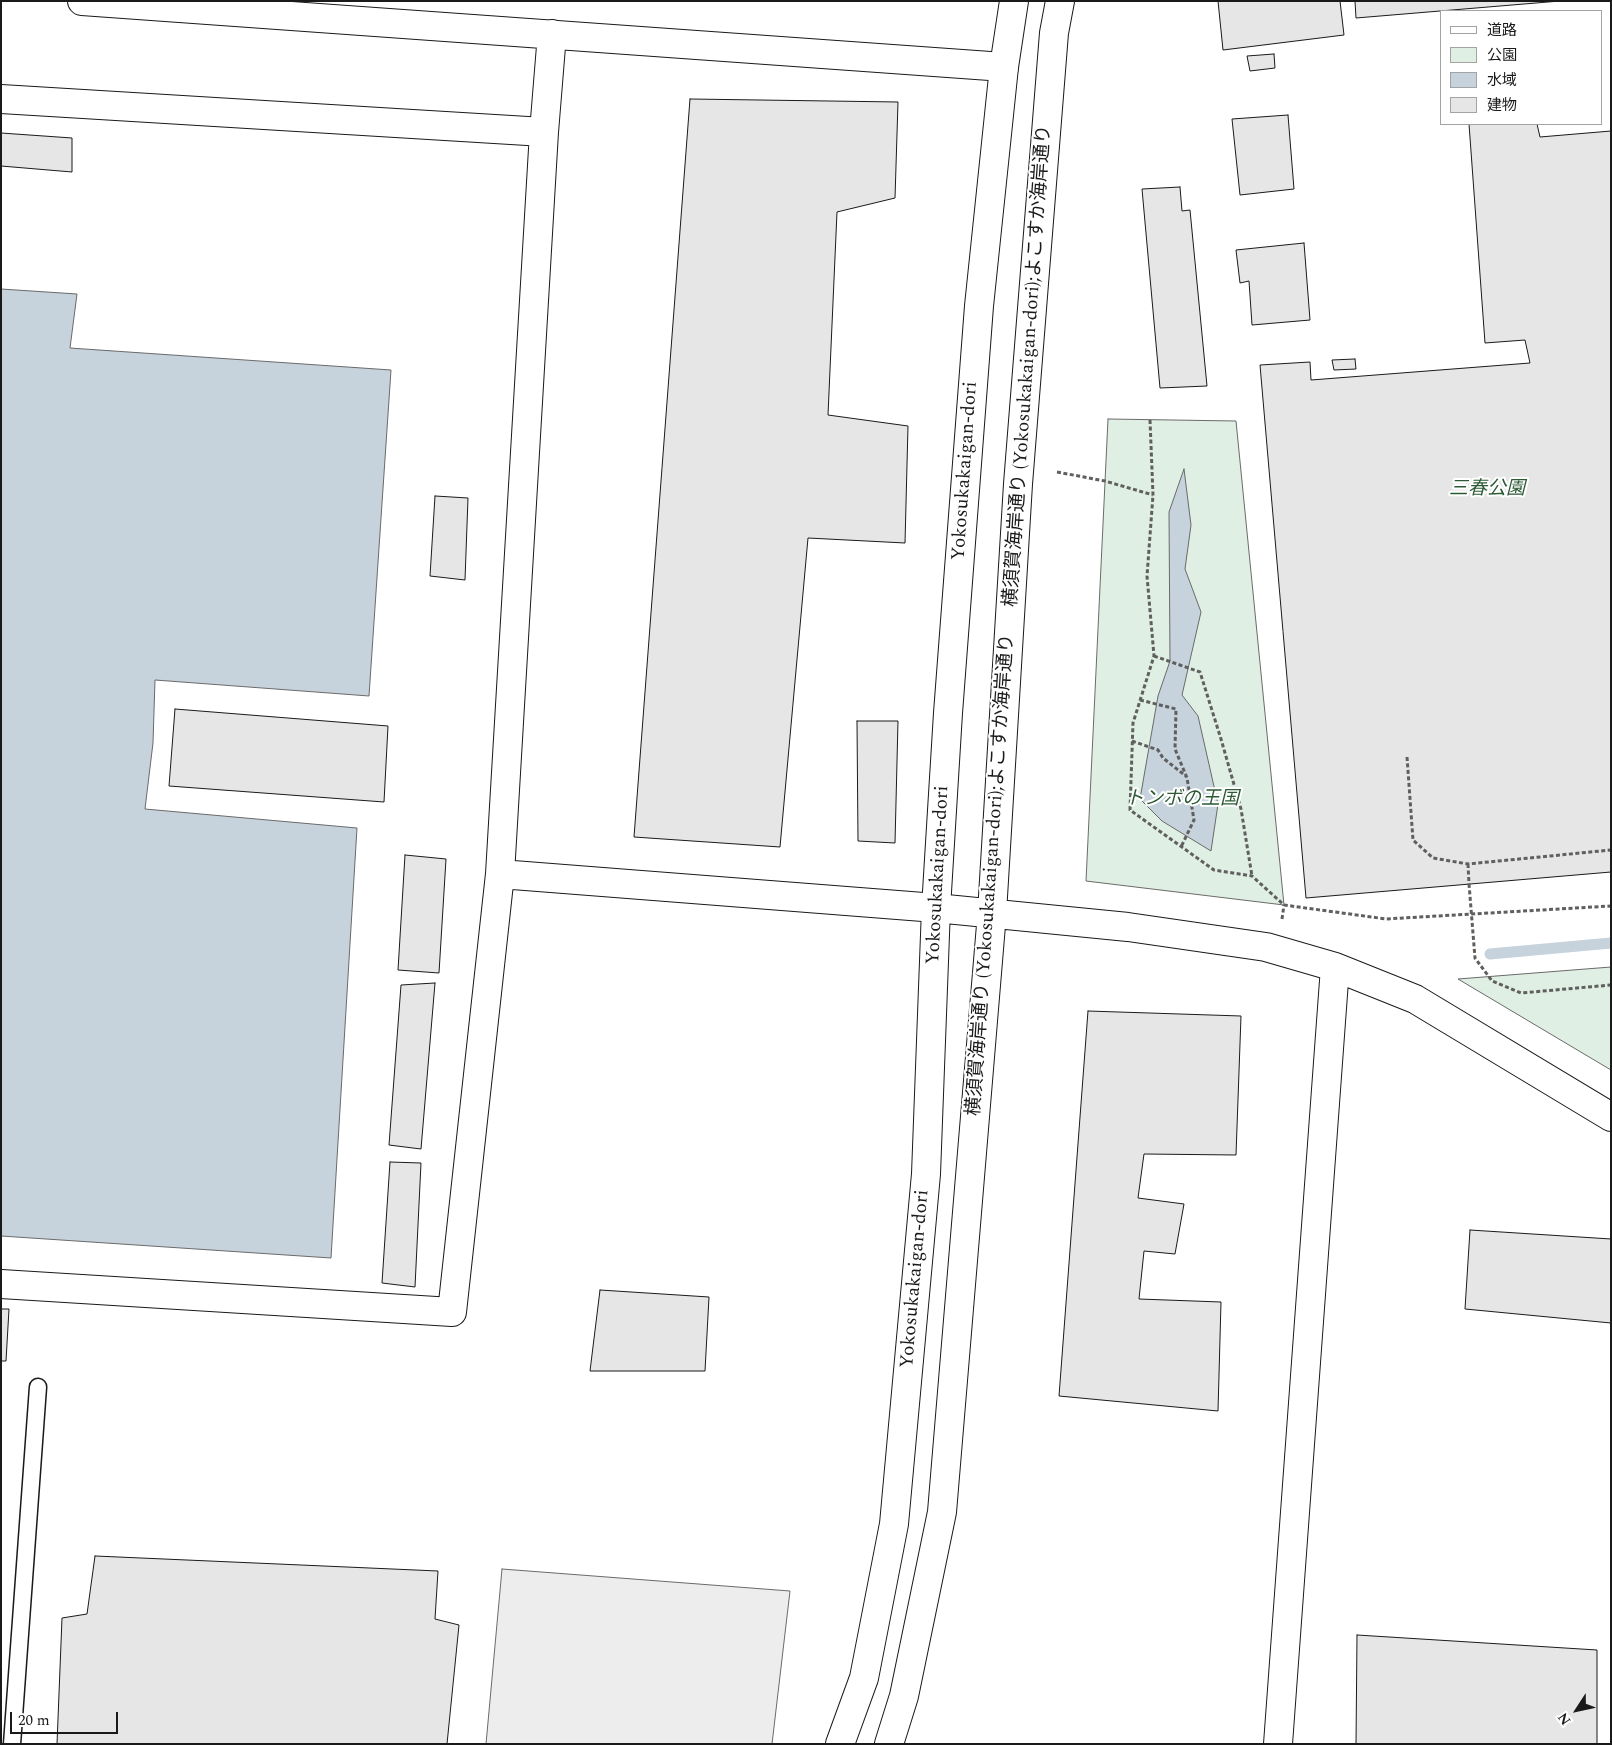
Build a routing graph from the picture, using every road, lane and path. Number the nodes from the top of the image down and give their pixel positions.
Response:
1 (82, 1) edge
2 (1014, 1) edge
3 (1060, 1) edge
4 (552, 34) junction
5 (1004, 67) junction
6 (1, 99) edge
7 (544, 132) junction
8 (1150, 420) dead end
9 (1057, 472) dead end
10 (1153, 495) junction
11 (1154, 656) junction
12 (1140, 700) junction
13 (1132, 741) junction
14 (1407, 756) dead end
15 (1188, 778) junction
16 (1181, 847) junction
17 (1611, 850) edge
18 (1468, 864) junction
19 (500, 874) junction
20 (1252, 876) junction
21 (1284, 905) junction
22 (1611, 906) edge
23 (936, 908) junction
24 (992, 912) junction
25 (1282, 920) dead end
26 (1335, 967) junction
27 (1611, 986) edge
28 (1611, 1117) edge
29 (1, 1284) edge
30 (38, 1387) dead end
31 (12, 1744) edge
32 (840, 1744) edge
33 (889, 1744) edge
34 (1278, 1744) edge

1 - 4 street
2 - 5 street, Yokosukakaigan-dori
3 - 24 street, 横須賀海岸通り (Yokosukakaigan-dori);よこすか海岸通り
4 - 5 street
4 - 7 street
5 - 23 street, Yokosukakaigan-dori
6 - 7 street
7 - 19 street
8 - 10 path
9 - 10 path
10 - 11 path
11 - 12 path
11 - 20 path
12 - 13 path
12 - 15 path
13 - 15 path
13 - 16 path
14 - 18 path
15 - 16 path
16 - 20 path
17 - 18 path
18 - 27 path, bridge
19 - 23 street
19 - 29 street
20 - 21 path
21 - 22 path
21 - 25 path
23 - 24 street
23 - 32 street, Yokosukakaigan-dori
24 - 26 street
24 - 33 street, 横須賀海岸通り (Yokosukakaigan-dori);よこすか海岸通り
26 - 28 street
26 - 34 street
30 - 31 lane

